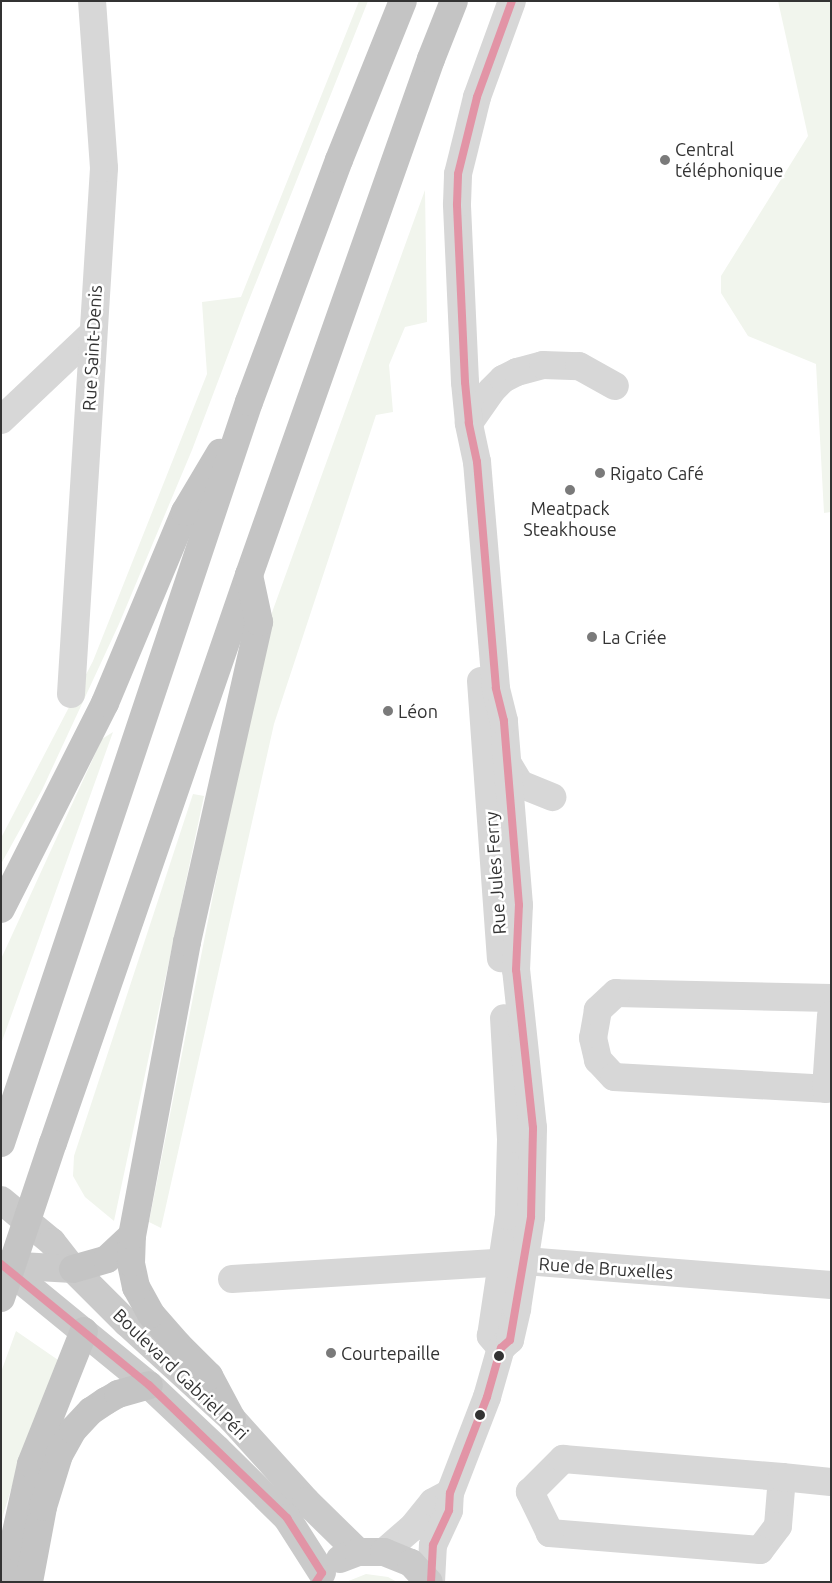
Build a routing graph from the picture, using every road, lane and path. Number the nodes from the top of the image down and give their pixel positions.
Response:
1 (92, 1) edge
2 (403, 1) edge
3 (454, 1) edge
4 (512, 1) edge
5 (92, 334) junction
6 (615, 386) dead end
7 (249, 402) junction
8 (1, 420) edge
9 (469, 423) junction
10 (249, 575) junction
11 (71, 694) dead end
12 (508, 764) junction
13 (513, 821) junction
14 (3, 909) edge
15 (831, 998) edge
16 (831, 1015) edge
17 (828, 1090) edge
18 (1, 1143) edge
19 (1, 1200) edge
20 (132, 1236) junction
21 (514, 1262) junction
22 (2, 1265) edge
23 (73, 1269) junction
24 (232, 1279) dead end
25 (831, 1285) edge
26 (1, 1298) edge
27 (84, 1331) junction
28 (149, 1385) junction
29 (232, 1419) junction
30 (782, 1477) junction
31 (831, 1482) edge
32 (450, 1493) junction
33 (371, 1552) junction
34 (319, 1577) edge
35 (9, 1582) edge
36 (29, 1582) edge
37 (430, 1582) edge

1 - 5 street, Rue Saint-Denis
2 - 7 highway
3 - 10 highway
4 - 9 street, Rue Jules Ferry
5 - 8 street
5 - 11 street, Rue Saint-Denis
6 - 9 street
7 - 14 highway
7 - 18 highway
9 - 12 street, Rue Jules Ferry
9 - 21 street, Rue Jules Ferry
10 - 20 highway
10 - 26 highway, bridge
12 - 13 street, Rue Jules Ferry
12 - 13 street
13 - 21 street, Rue Jules Ferry
15 - 17 street
16 - 17 street
19 - 23 main road, Boulevard Gabriel Péri
20 - 23 highway
20 - 29 highway
21 - 24 street, Rue de Bruxelles
21 - 25 street, Rue de Bruxelles
21 - 32 street, Rue Jules Ferry
22 - 23 main road
22 - 27 main road, Boulevard Gabriel Péri
23 - 27 main road
23 - 29 main road, Boulevard Gabriel Péri
27 - 28 main road, Boulevard Gabriel Péri
27 - 35 highway
28 - 34 main road, Boulevard Gabriel Péri
28 - 36 highway
29 - 33 main road, Boulevard Gabriel Péri
30 - 30 street
30 - 31 street
32 - 33 street
32 - 37 street, Rue Jules Ferry
33 - 34 main road
33 - 37 main road

